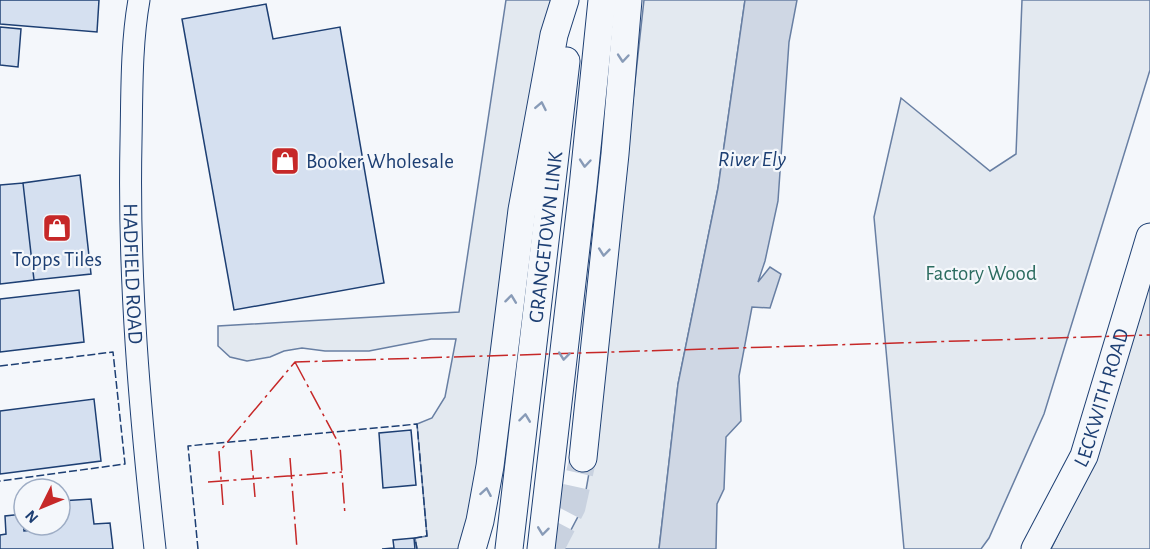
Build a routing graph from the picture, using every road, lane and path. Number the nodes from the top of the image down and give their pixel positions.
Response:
1 (139, 0) edge
2 (565, 0) edge
3 (572, 0) edge
4 (602, 0) edge
5 (628, 0) edge
6 (1150, 237) edge
7 (583, 458) tunnel mouth
8 (155, 549) edge
9 (472, 549) edge
10 (509, 549) edge
11 (541, 549) edge
12 (1035, 549) edge

1 - 8 street, HADFIELD ROAD
9 -> 2 main road
10 -> 3 main road, GRANGETOWN LINK
4 -> 11 main road, GRANGETOWN LINK
5 -> 7 main road
6 - 12 main road, LECKWITH ROAD

